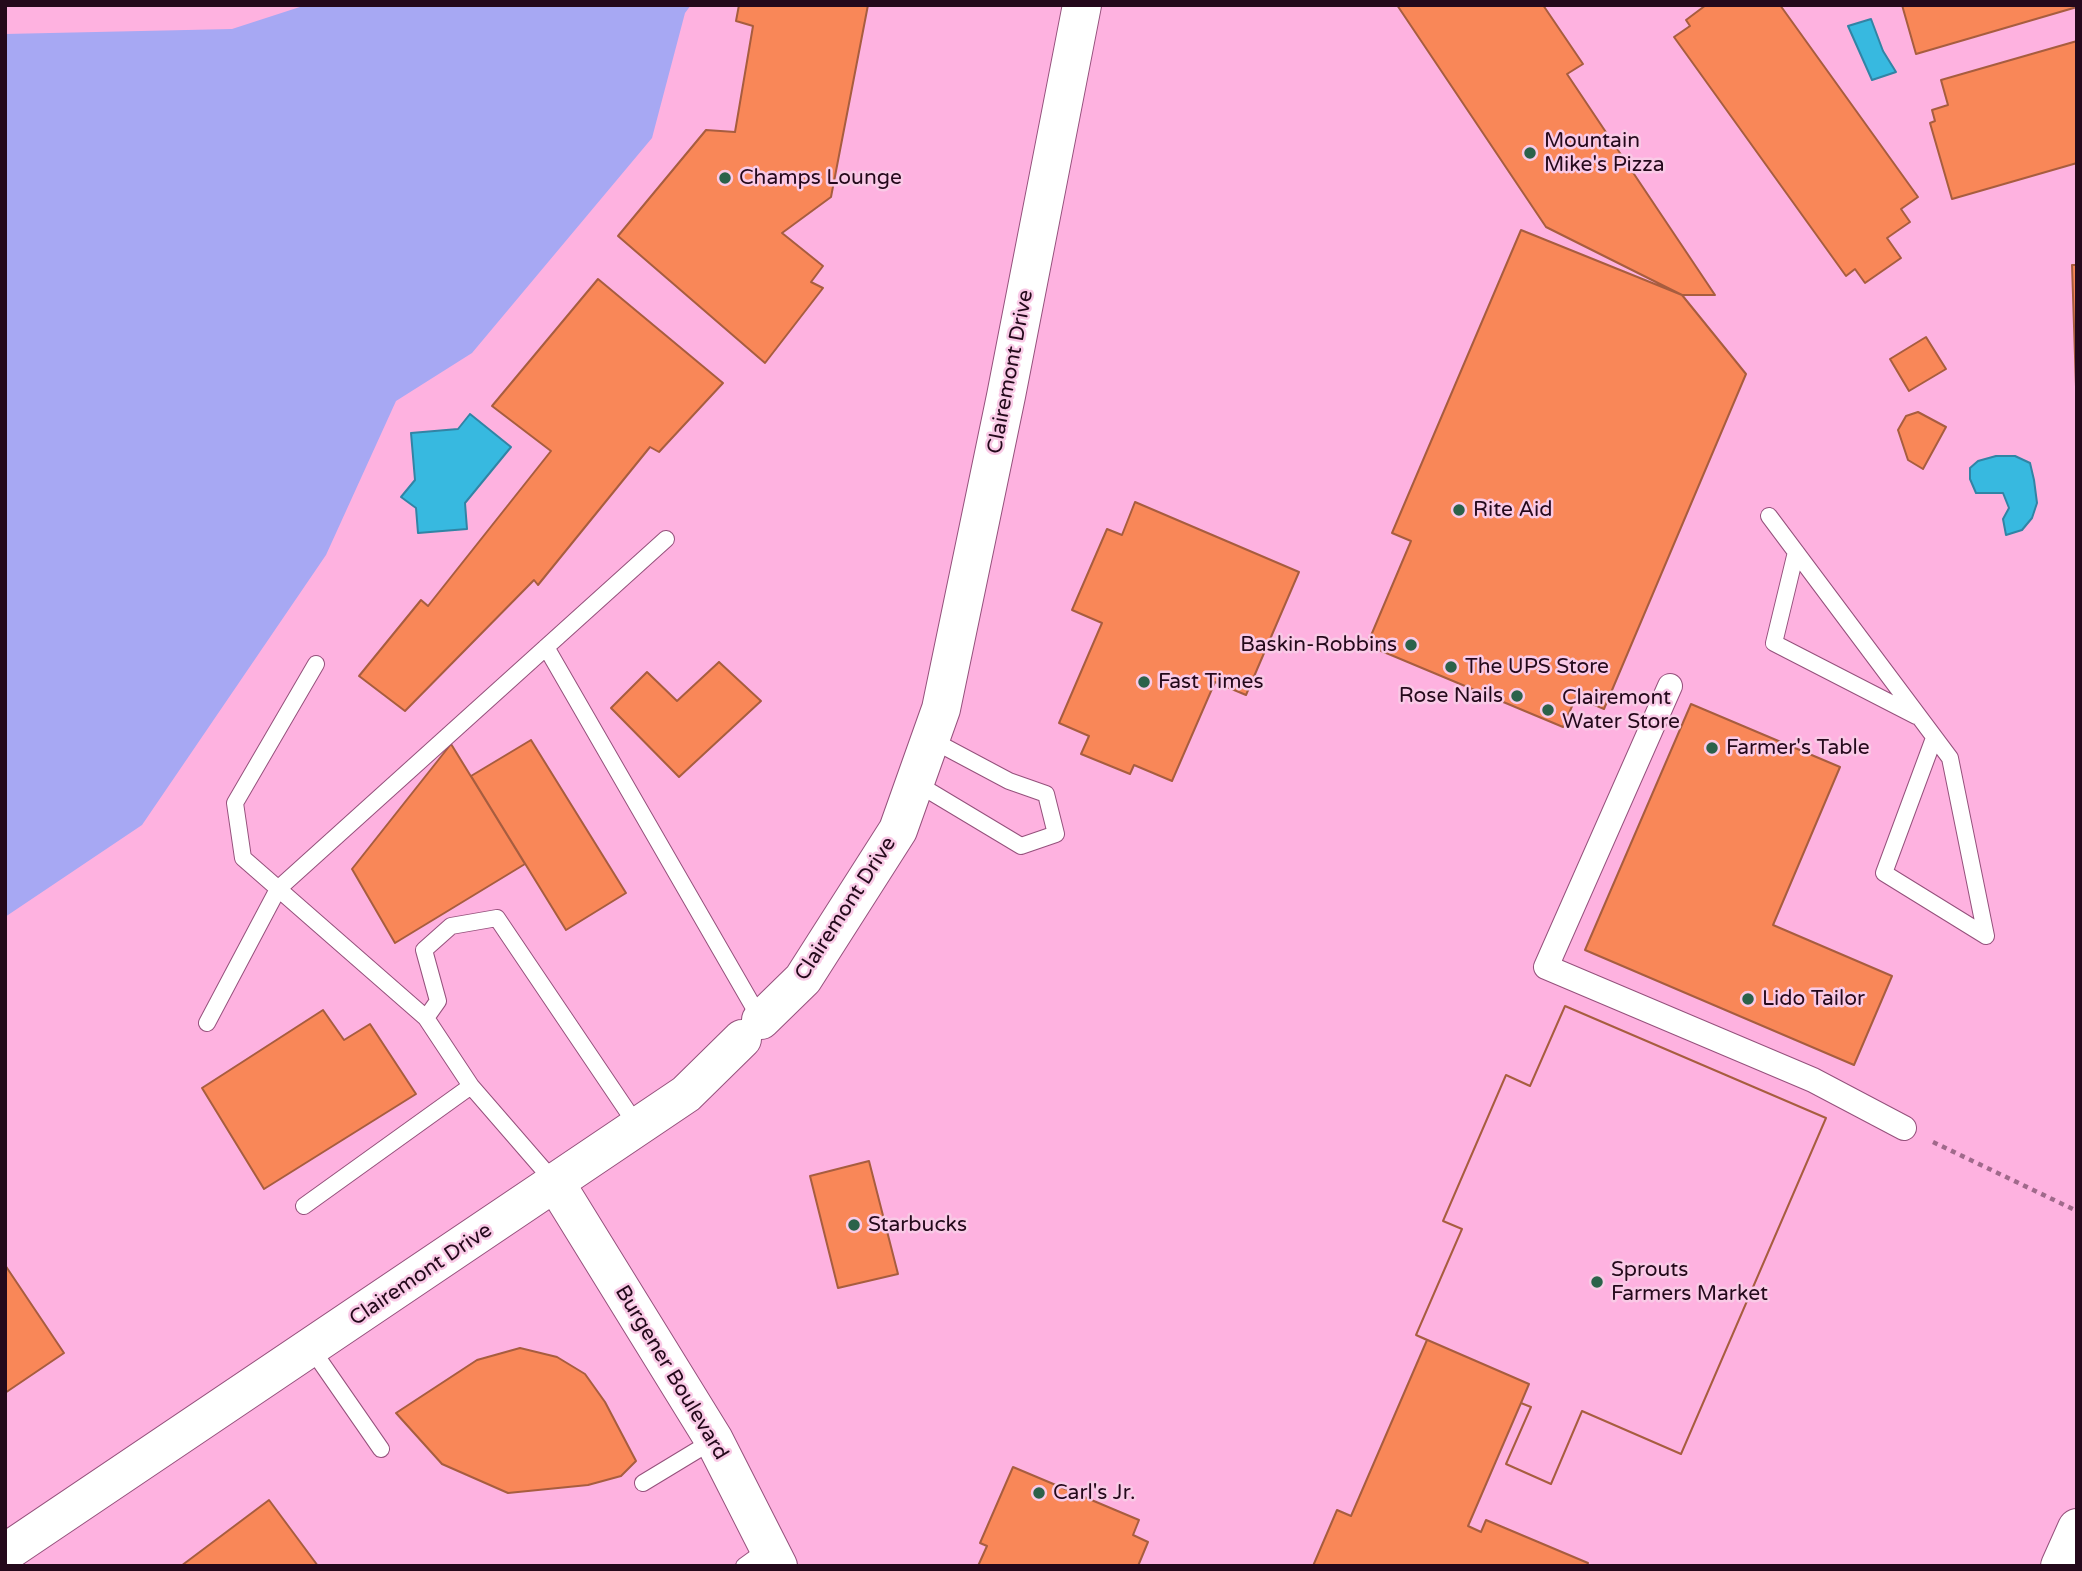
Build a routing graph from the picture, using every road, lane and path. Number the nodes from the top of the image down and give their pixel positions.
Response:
1 (1082, 5) edge
2 (1769, 516) dead end
3 (666, 539) dead end
4 (1796, 552) junction
5 (546, 648) junction
6 (316, 664) dead end
7 (1670, 686) dead end
8 (1919, 717) junction
9 (1934, 737) junction
10 (932, 740) junction
11 (916, 783) junction
12 (278, 889) junction
13 (426, 1018) junction
14 (207, 1023) dead end
15 (751, 1030) junction
16 (471, 1086) junction
17 (638, 1127) junction
18 (1904, 1128) joint
19 (556, 1184) junction
20 (304, 1206) dead end
21 (2077, 1211) edge
22 (311, 1348) junction
23 (714, 1440) junction
24 (381, 1449) dead end
25 (643, 1483) dead end
26 (2077, 1528) edge
27 (5, 1553) edge
28 (764, 1560) edge
29 (2060, 1566) edge

1 - 10 main road, Clairemont Drive
2 - 4 lane
3 - 5 lane
4 - 8 lane
4 - 8 lane
5 - 12 lane
5 - 15 lane
6 - 12 lane
7 - 18 street
8 - 9 lane
9 - 9 lane
10 - 11 main road, Clairemont Drive
10 - 11 lane
11 - 15 main road, Clairemont Drive
12 - 13 lane
12 - 14 lane
13 - 16 lane
13 - 17 lane
15 - 17 main road, Clairemont Drive
16 - 19 lane
16 - 20 lane
17 - 19 main road, Clairemont Drive
18 - 21 path
19 - 22 main road, Clairemont Drive
19 - 23 main road, Burgener Boulevard
22 - 24 lane
22 - 27 main road, Clairemont Drive
23 - 25 lane
23 - 28 main road, Burgener Boulevard
26 - 29 main road

